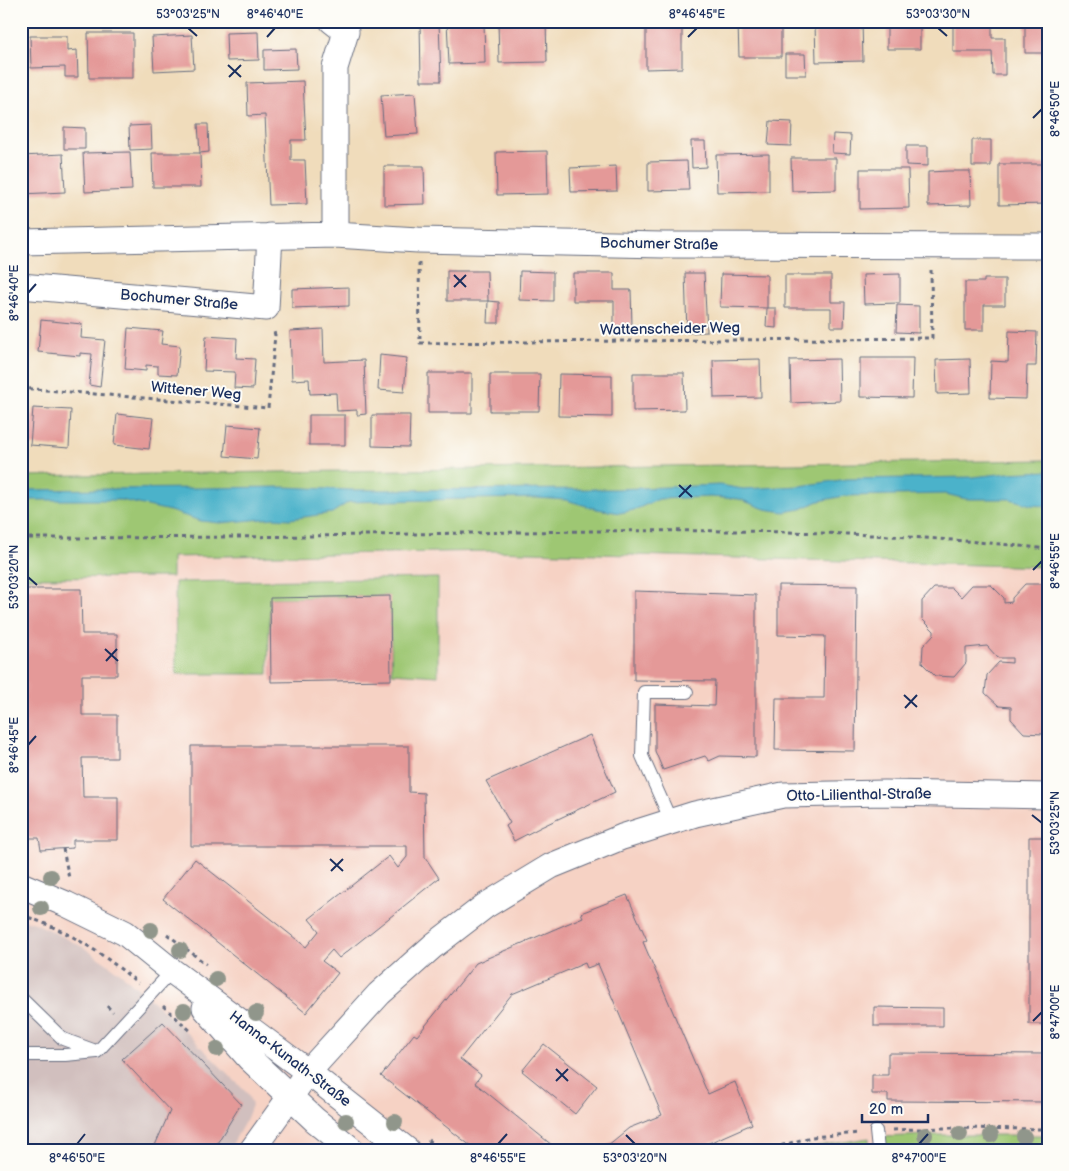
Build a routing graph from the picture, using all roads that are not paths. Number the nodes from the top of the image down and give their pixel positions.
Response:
1 (332, 21) edge
2 (336, 235) junction
3 (270, 236) junction
4 (21, 242) edge
5 (1048, 246) edge
6 (21, 286) edge
7 (686, 692) dead end
8 (1048, 796) edge
9 (672, 821) junction
10 (21, 885) edge
11 (172, 971) junction
12 (21, 998) edge
13 (97, 1052) junction
14 (21, 1055) edge
15 (308, 1072) junction
16 (290, 1096) junction
17 (876, 1131) road end
18 (252, 1150) edge
19 (352, 1150) edge
20 (407, 1150) edge
21 (878, 1150) edge

1 - 2 street
2 - 3 street, Bochumer Straße
2 - 5 street, Bochumer Straße
3 - 4 street, Bochumer Straße
3 - 6 street, Bochumer Straße
7 - 9 lane
8 - 9 street, Otto-Lilienthal-Straße
9 - 15 street, Otto-Lilienthal-Straße
10 - 11 street, Hanna-Kunath-Straße
11 - 13 lane
11 - 15 street, Hanna-Kunath-Straße
11 - 16 street, Hanna-Kunath-Straße
12 - 13 lane
13 - 14 lane
15 - 16 street, Otto-Lilienthal-Straße
15 - 20 street, Hanna-Kunath-Straße
16 - 18 street, Otto-Lilienthal-Straße
16 - 19 street, Hanna-Kunath-Straße
17 - 21 lane

